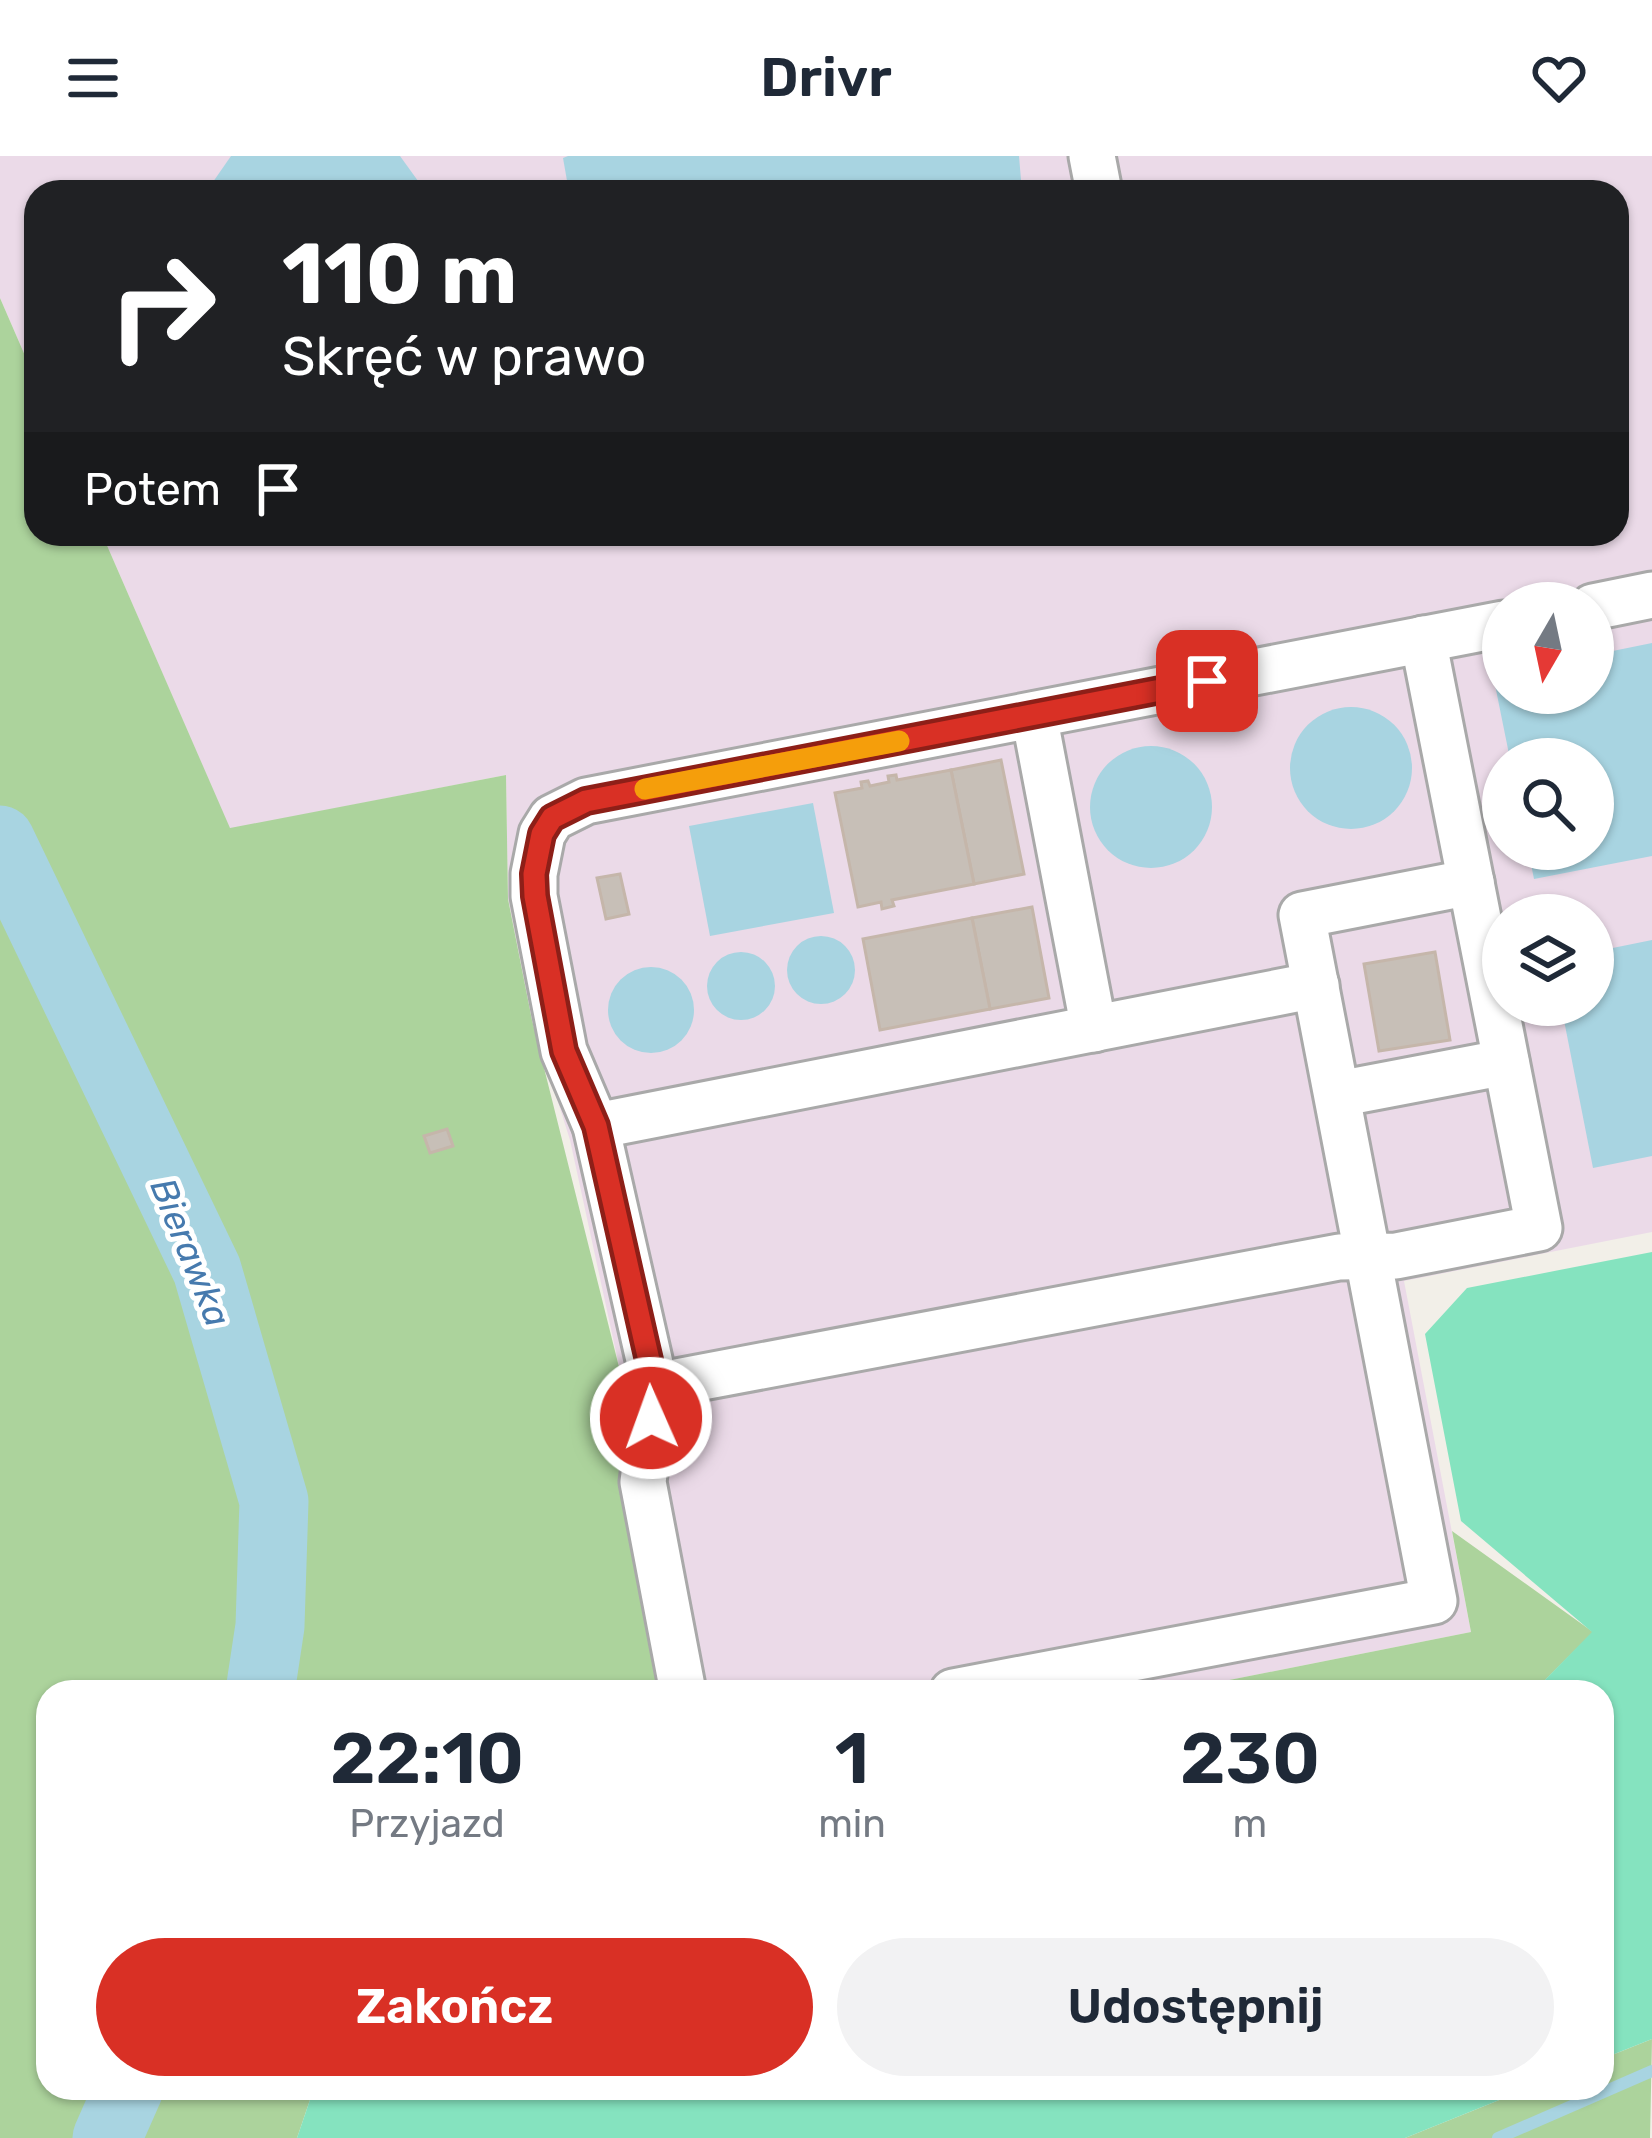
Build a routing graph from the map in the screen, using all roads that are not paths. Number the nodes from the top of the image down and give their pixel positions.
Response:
1 (1652, 596) edge
2 (1614, 603) edge
3 (1482, 628) edge
4 (1423, 639) junction
5 (1034, 715) junction
6 (1471, 882) junction
7 (1316, 985) junction
8 (1094, 1029) junction
9 (1506, 1062) junction
10 (1338, 1094) junction
11 (596, 1126) junction
12 (1370, 1257) junction
13 (655, 1386) junction
14 (681, 1680) edge
15 (1016, 1680) edge

1 - 2 lane
3 - 4 lane
4 - 5 lane
4 - 6 lane
5 - 8 lane
5 - 11 lane
6 - 7 lane
6 - 9 lane
7 - 8 lane
7 - 10 lane
8 - 11 lane
9 - 10 lane
9 - 12 lane
10 - 12 lane
11 - 13 lane
12 - 13 lane
12 - 15 lane
13 - 14 lane

